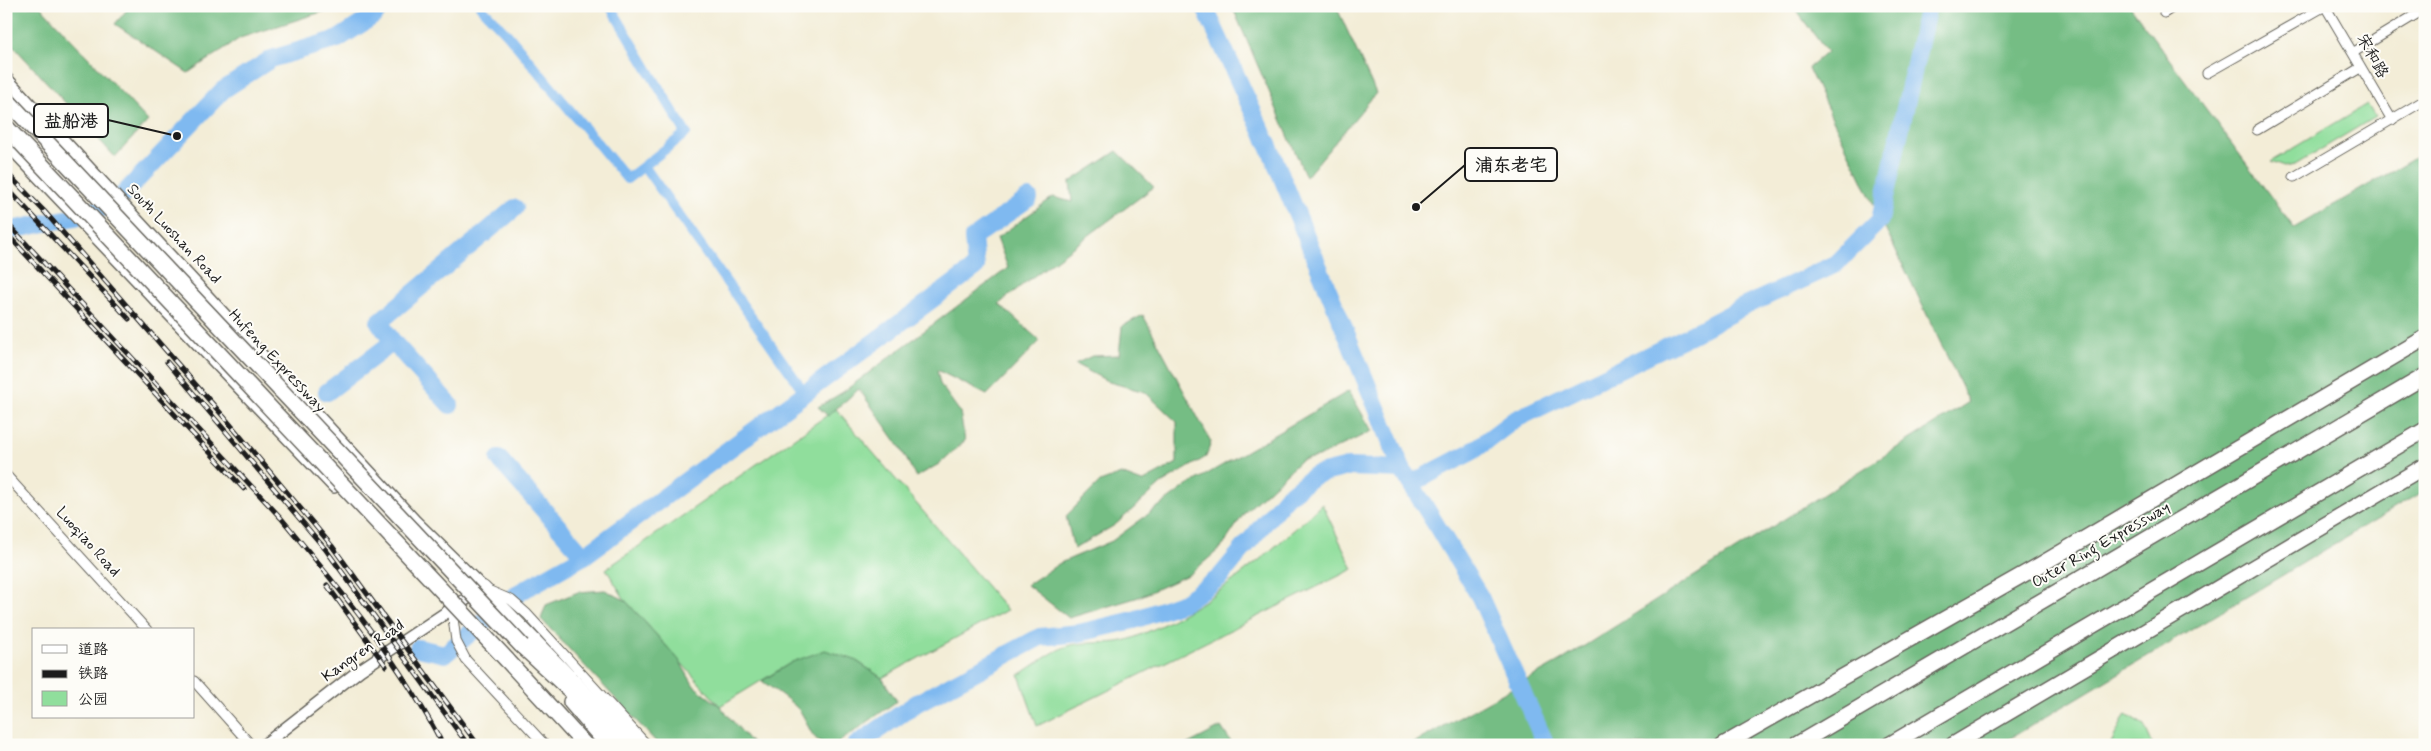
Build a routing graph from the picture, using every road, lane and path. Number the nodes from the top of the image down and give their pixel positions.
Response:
1 (2175, 6) edge
2 (2325, 6) edge
3 (2425, 9) edge
4 (2164, 13) dead end
5 (2354, 52) junction
6 (2360, 68) junction
7 (2207, 73) dead end
8 (6, 78) edge
9 (6, 99) edge
10 (2425, 100) edge
11 (2392, 120) junction
12 (6, 127) edge
13 (2257, 130) dead end
14 (6, 143) edge
15 (2294, 177) dead end
16 (2425, 338) edge
17 (2425, 376) edge
18 (2425, 430) edge
19 (2425, 466) edge
20 (6, 475) edge
21 (483, 588) junction
22 (455, 608) junction
23 (145, 628) edge
24 (522, 646) junction
25 (507, 660) junction
26 (195, 682) edge
27 (251, 745) edge
28 (264, 745) edge
29 (546, 745) edge
30 (573, 745) edge
31 (585, 745) edge
32 (590, 745) edge
33 (608, 745) edge
34 (625, 745) edge
35 (635, 745) edge
36 (647, 745) edge
37 (1723, 745) edge
38 (1796, 745) edge
39 (1889, 745) edge
40 (1953, 745) edge

1 - 4 street
2 - 5 street, 宋和路
2 - 7 street
3 - 5 street
5 - 6 street, 宋和路
6 - 11 street, 宋和路
6 - 13 street
8 - 21 main road, South Luoshan Road
9 - 24 highway, Hufeng Expressway, bridge
10 - 11 street
11 - 15 street
12 - 25 highway, bridge
14 - 22 main road
16 - 37 highway
17 - 38 highway, Outer Ring Expressway
18 - 39 highway
19 - 40 highway
20 - 23 street, Luoqiao Road
21 - 22 main road, Kangren Road
21 - 35 main road
21 - 36 street
22 - 28 main road, Kangren Road
22 - 29 street
22 - 32 main road, bridge
24 - 33 highway
24 - 34 highway
25 - 30 highway
25 - 31 highway
26 - 27 street

